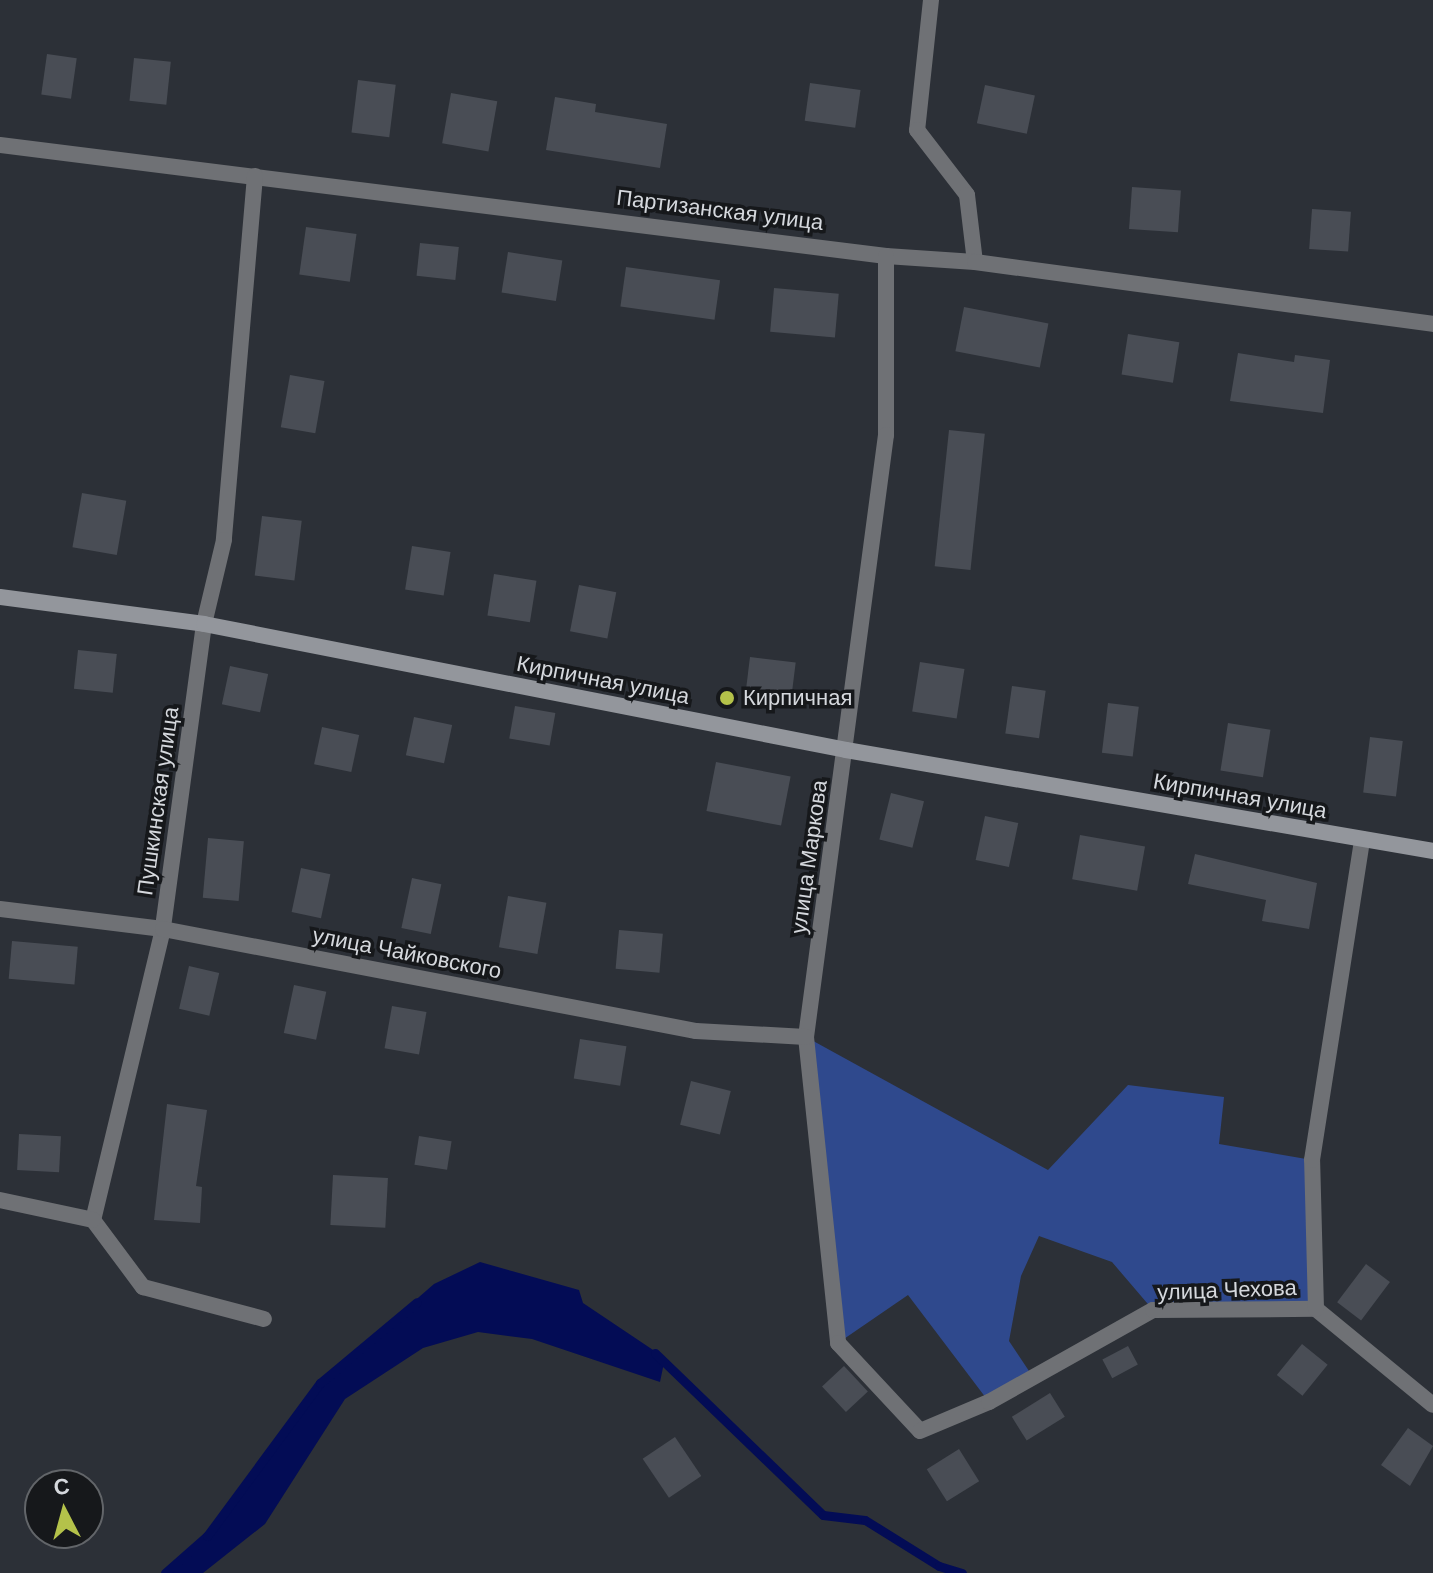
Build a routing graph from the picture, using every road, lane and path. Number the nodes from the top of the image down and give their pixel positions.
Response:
1 (931, 0) edge
2 (0, 145) edge
3 (255, 176) junction
4 (886, 256) junction
5 (975, 262) junction
6 (1433, 324) edge
7 (0, 597) edge
8 (204, 624) junction
9 (846, 750) junction
10 (1362, 839) junction
11 (1433, 851) edge
12 (0, 909) edge
13 (163, 929) junction
14 (806, 1037) junction
15 (0, 1200) edge
16 (93, 1220) junction
17 (1316, 1309) junction
18 (264, 1319) dead end
19 (1433, 1405) edge
20 (920, 1431) joint

1 - 5 street
2 - 3 street, Партизанская улица
3 - 4 street, Партизанская улица
3 - 8 street, Пушкинская улица
4 - 5 street, Партизанская улица
4 - 9 street, улица Маркова
5 - 6 street, Партизанская улица
7 - 8 street, Кирпичная улица
8 - 9 street, Кирпичная улица
8 - 13 street, Пушкинская улица
9 - 10 street, Кирпичная улица
9 - 14 street, улица Маркова
10 - 11 street, Кирпичная улица
10 - 17 street
12 - 13 street, улица Чайковского
13 - 14 street, улица Чайковского
13 - 16 street, Пушкинская улица
14 - 20 street, улица Маркова
15 - 16 street
16 - 18 street
17 - 19 street, улица Чехова
17 - 20 street, улица Чехова

